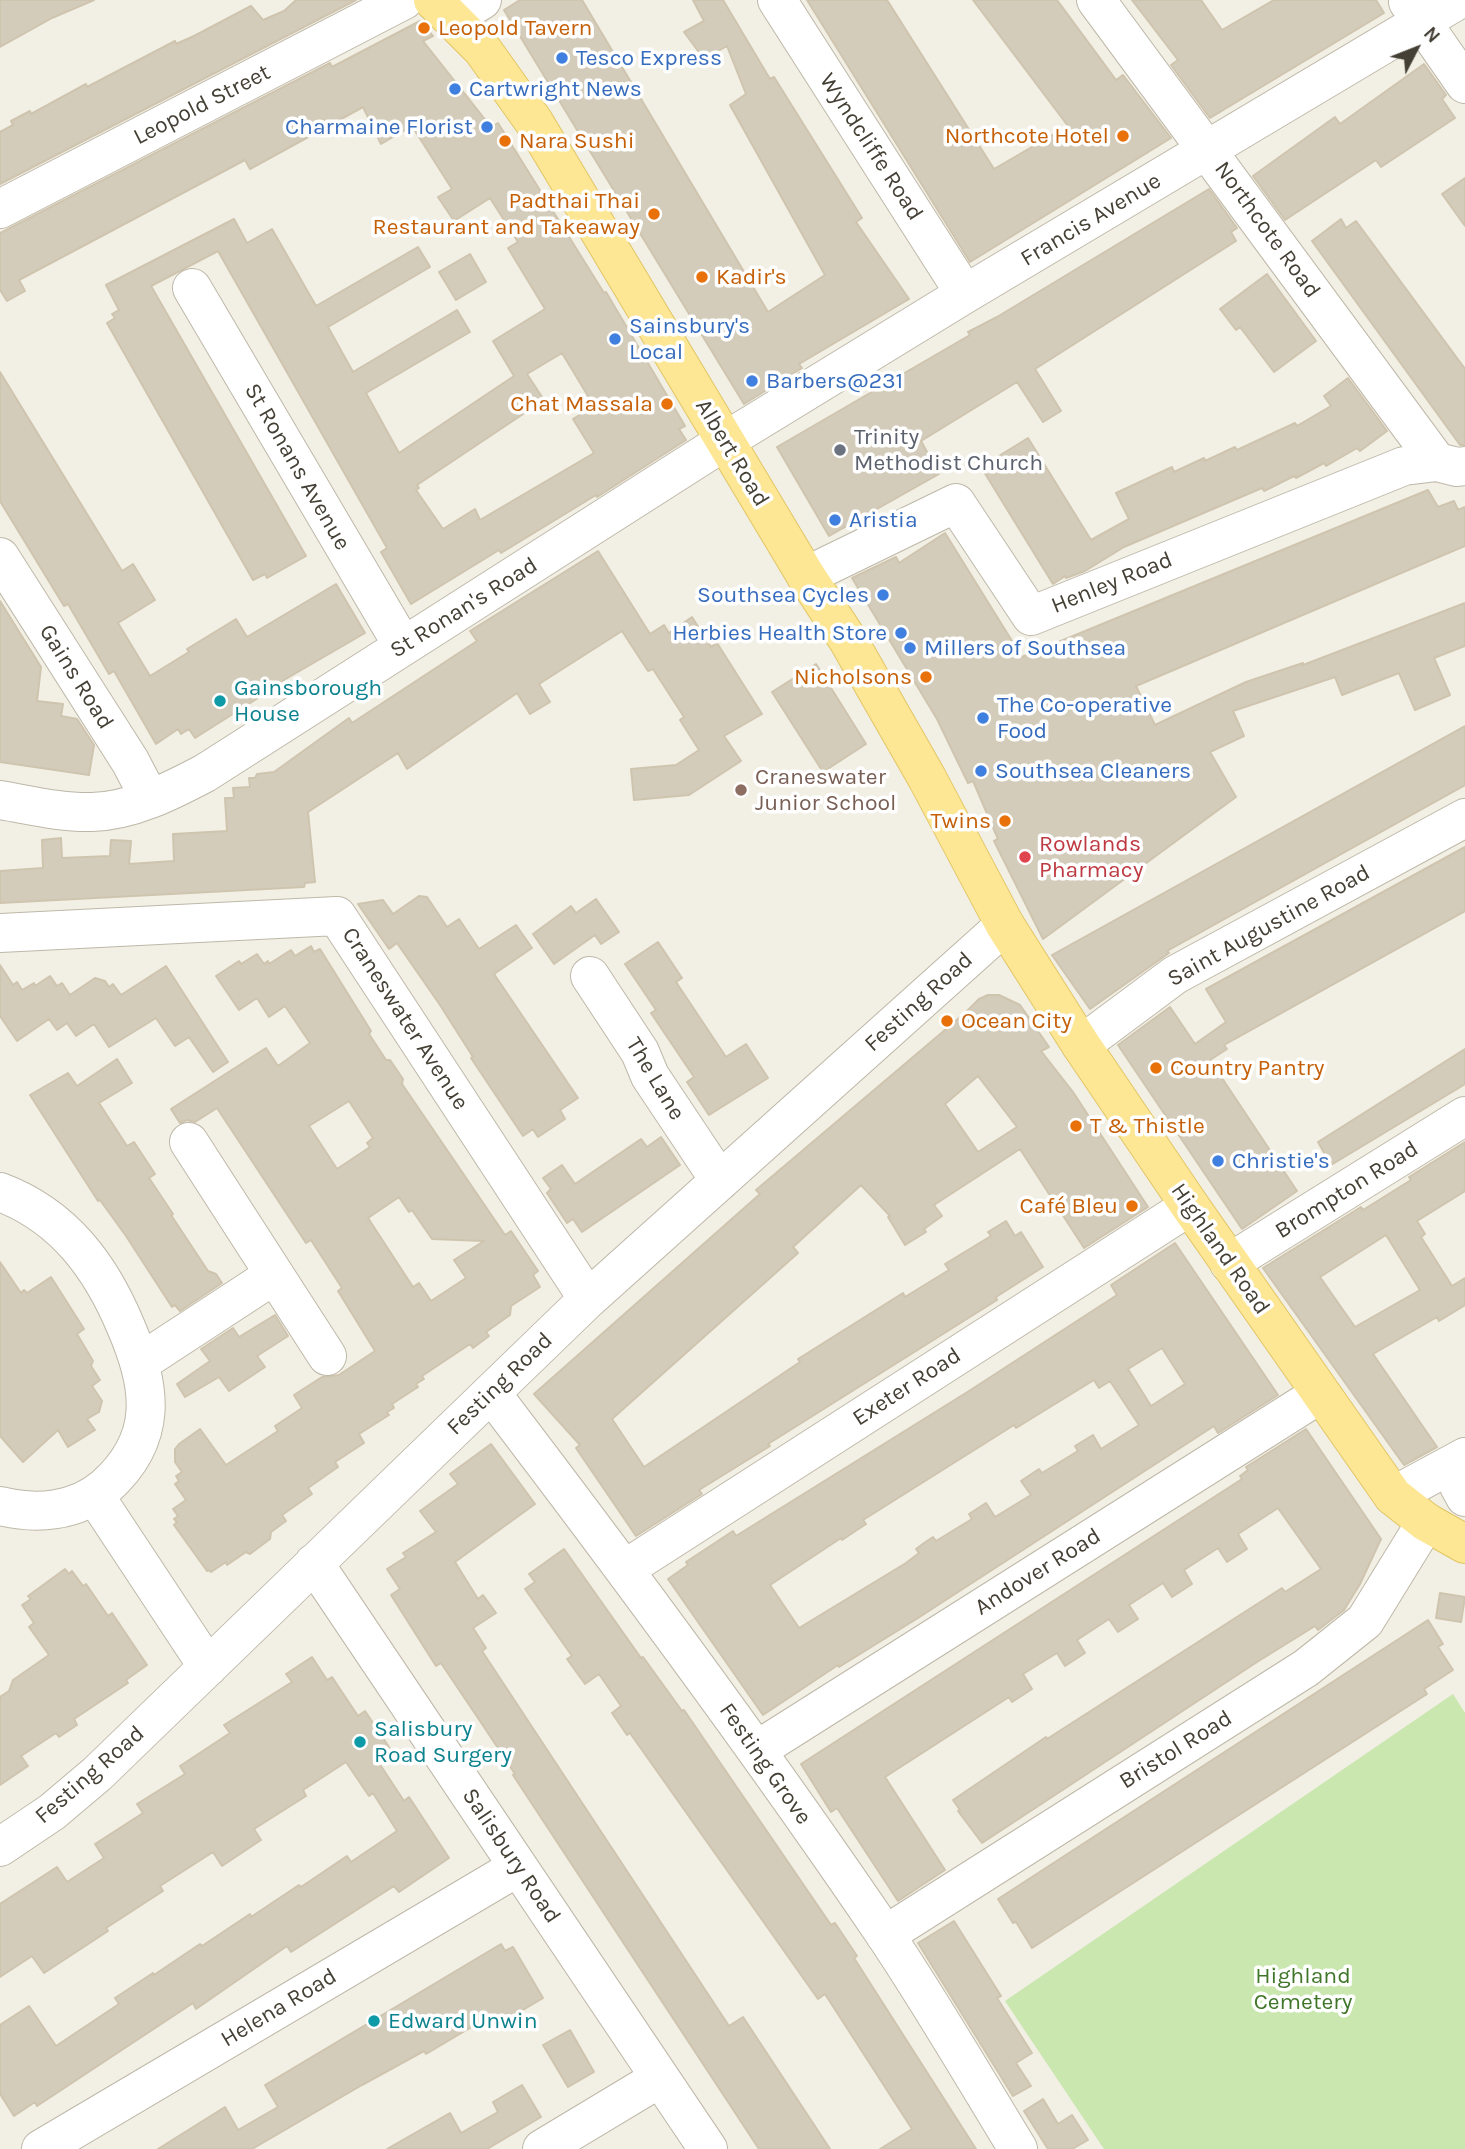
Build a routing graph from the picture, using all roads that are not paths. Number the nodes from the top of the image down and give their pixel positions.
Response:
1 (404, 0) edge
2 (777, 0) edge
3 (1096, 0) edge
4 (1458, 0) edge
5 (456, 6) edge
6 (1415, 11) edge
7 (1465, 83) edge
8 (1209, 150) junction
9 (0, 209) edge
10 (192, 288) dead end
11 (965, 294) junction
12 (725, 441) junction
13 (1451, 464) edge
14 (0, 557) edge
15 (806, 576) junction
16 (402, 646) junction
17 (150, 799) junction
18 (0, 800) edge
19 (1465, 818) edge
20 (1005, 925) junction
21 (0, 933) edge
22 (590, 976) dead end
23 (1081, 1045) junction
24 (1465, 1116) edge
25 (188, 1142) dead end
26 (720, 1181) junction
27 (0, 1192) edge
28 (1190, 1206) junction
29 (1229, 1263) junction
30 (274, 1275) junction
31 (589, 1299) junction
32 (327, 1356) dead end
33 (141, 1362) junction
34 (491, 1393) junction
35 (1320, 1394) junction
36 (1463, 1458) edge
37 (94, 1496) junction
38 (1393, 1496) junction
39 (1465, 1497) edge
40 (0, 1506) edge
41 (1426, 1522) junction
42 (1465, 1544) edge
43 (314, 1563) junction
44 (625, 1569) junction
45 (208, 1667) junction
46 (757, 1751) junction
47 (0, 1847) edge
48 (518, 1867) junction
49 (885, 1935) junction
50 (660, 2078) junction
51 (41, 2149) edge
52 (542, 2149) edge
53 (708, 2149) edge
54 (1018, 2149) edge

1 - 9 street, Leopold Street
2 - 11 street, Wyndcliffe Road
3 - 8 street, Northcote Road
4 - 6 street, Francis Avenue
5 - 12 main road, Albert Road
6 - 7 street
6 - 8 street, Francis Avenue
8 - 11 street, Francis Avenue
8 - 13 street, Northcote Road
10 - 16 street, St Ronans Avenue
11 - 12 street, Francis Avenue
12 - 15 main road, Albert Road
12 - 16 street, St Ronan's Road
13 - 15 street, Henley Road
14 - 17 street, Gains Road
15 - 20 main road, Albert Road
16 - 17 street, St Ronan's Road
17 - 18 street, St Ronan's Road
19 - 23 street, Saint Augustine Road
20 - 23 main road, Highland Road
20 - 26 street, Festing Road
21 - 31 street, Craneswater Avenue
22 - 26 street, The Lane
23 - 28 main road, Highland Road
24 - 29 street, Brompton Road
25 - 30 street
26 - 31 street, Festing Road
27 - 33 street
28 - 29 main road, Highland Road
28 - 44 street, Exeter Road
29 - 35 main road, Highland Road
30 - 32 street
30 - 33 street
31 - 34 street, Festing Road
33 - 37 street
34 - 43 street, Festing Road
34 - 44 street, Festing Grove
35 - 38 main road, Highland Road
35 - 46 street, Andover Road
36 - 38 street
36 - 39 street
37 - 40 street
37 - 45 street
38 - 41 main road, Highland Road
41 - 42 main road, Highland Road
41 - 49 street, Bristol Road
43 - 45 street, Festing Road
43 - 48 street, Salisbury Road
44 - 46 street, Festing Grove
45 - 47 street, Festing Road
46 - 49 street, Festing Grove
48 - 50 street, Salisbury Road
48 - 51 street, Helena Road
49 - 54 street, Festing Grove
50 - 52 street
50 - 53 street, Salisbury Road

